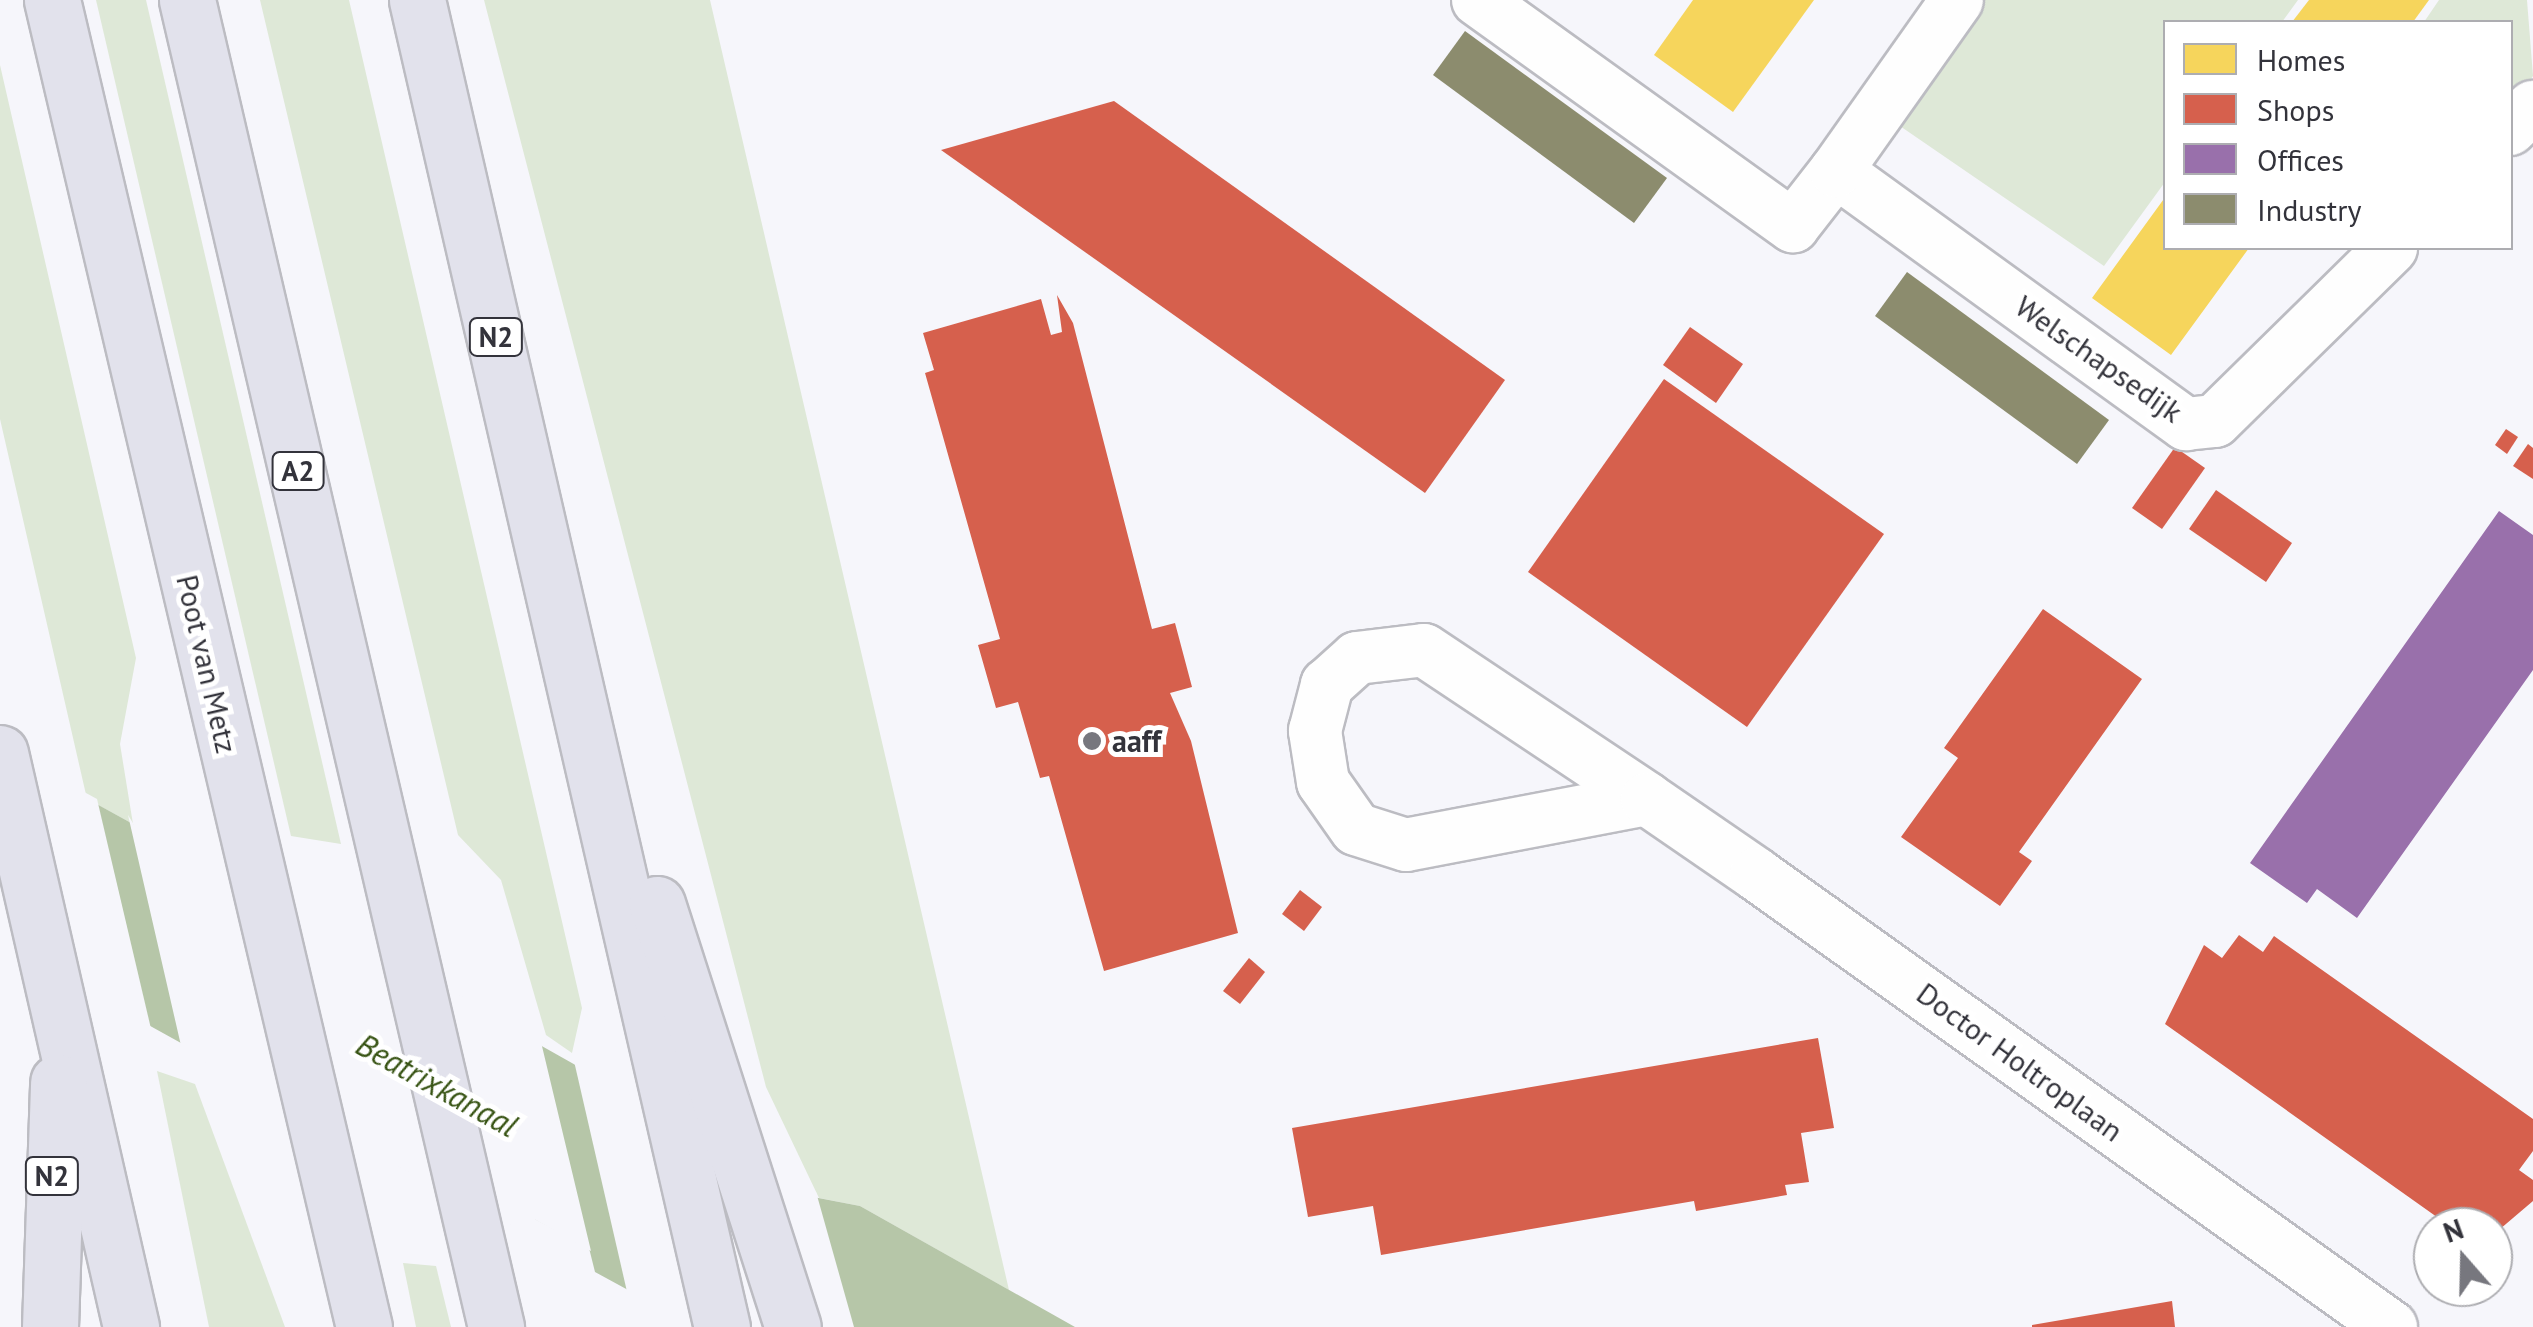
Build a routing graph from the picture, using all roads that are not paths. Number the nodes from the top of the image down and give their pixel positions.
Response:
1 (52, 0) edge
2 (187, 0) edge
3 (417, 0) edge
4 (1478, 0) edge
5 (1958, 0) edge
6 (2533, 107) edge
7 (2513, 126) edge
8 (1836, 171) junction
9 (2389, 250) edge
10 (576, 675) junction
11 (0, 753) edge
12 (1648, 799) junction
13 (60, 1014) junction
14 (50, 1327) edge
15 (131, 1327) edge
16 (364, 1327) edge
17 (496, 1327) edge
18 (722, 1327) edge
19 (793, 1327) edge
20 (2391, 1327) edge

1 - 16 highway, Poot van Metz
2 - 17 highway, A2
3 - 10 highway, N2
4 - 8 street
5 - 8 street
6 - 7 street
8 - 9 street, Welschapsedijk
10 - 18 highway, N2
10 - 19 highway, N2
11 - 13 highway, N2
12 - 12 street, Doctor Holtroplaan
12 - 20 street, Doctor Holtroplaan
13 - 14 highway, N2
13 - 15 highway, N2

